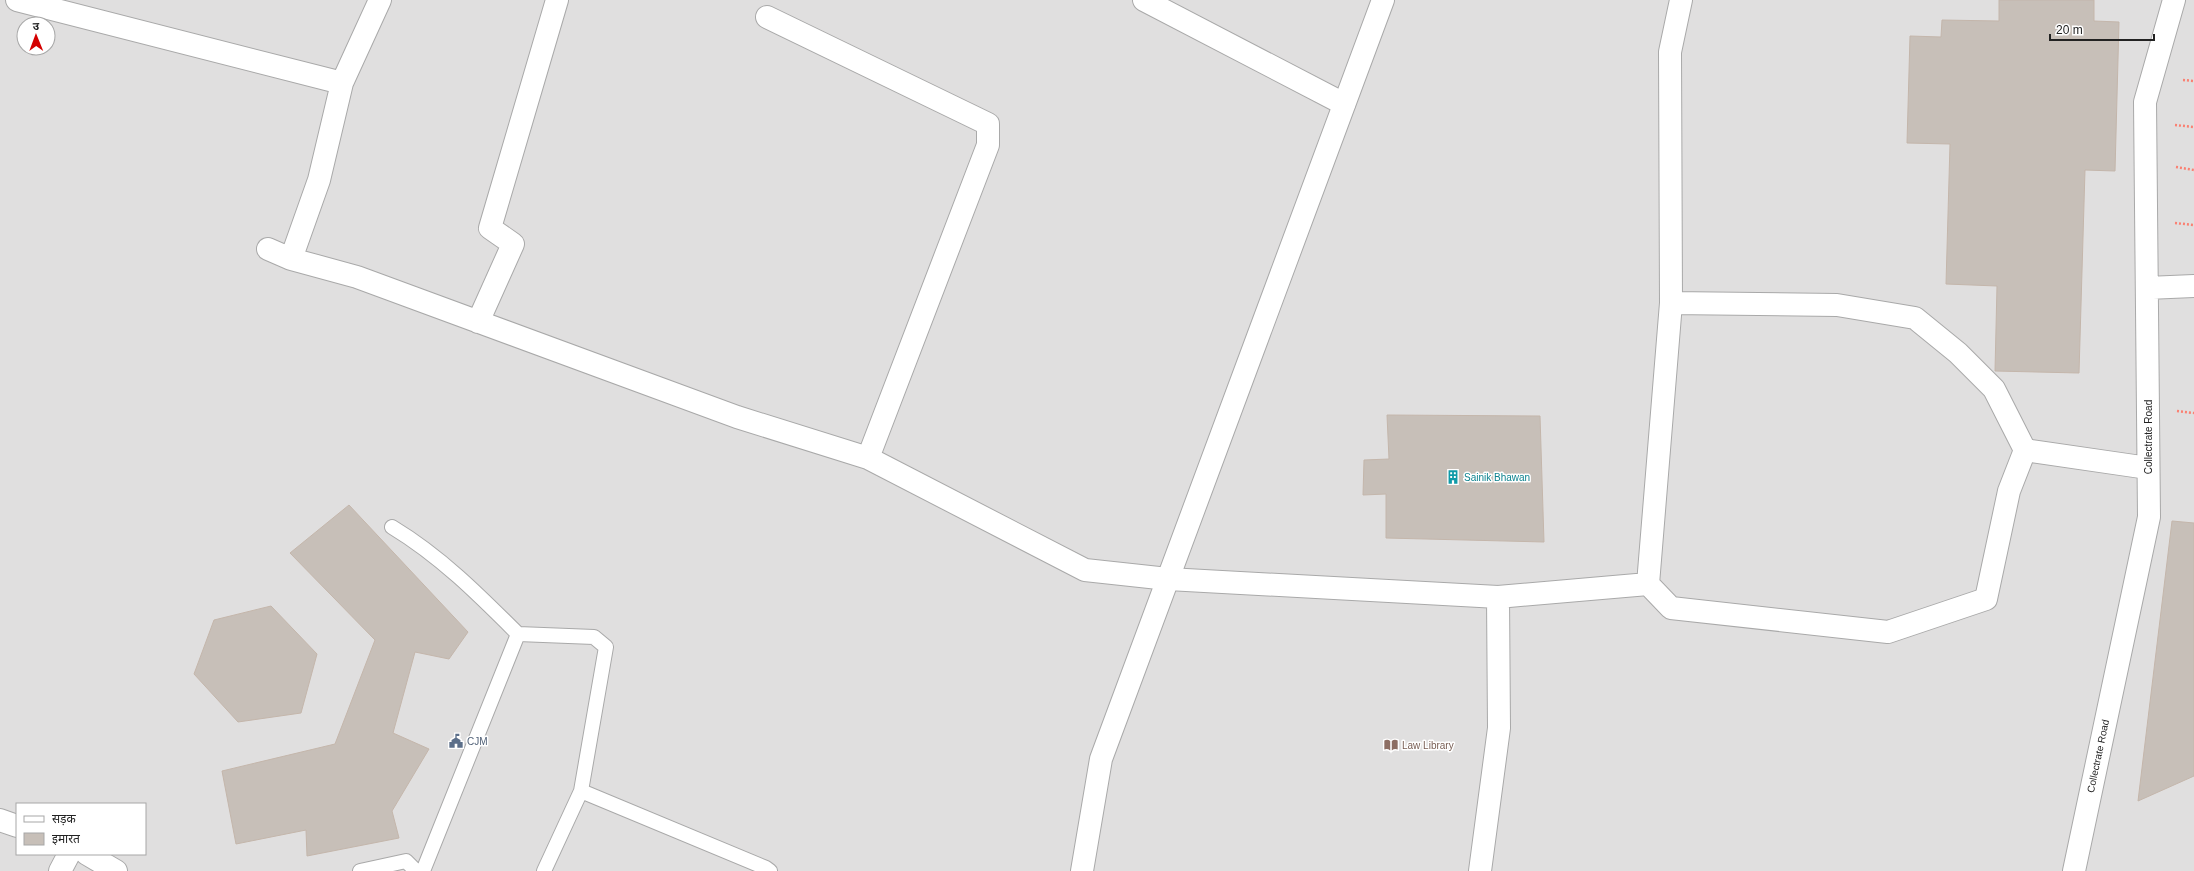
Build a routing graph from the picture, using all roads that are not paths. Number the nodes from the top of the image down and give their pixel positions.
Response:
1 (17, 0) edge
2 (380, 0) edge
3 (557, 0) edge
4 (1144, 0) edge
5 (1383, 0) edge
6 (1681, 0) edge
7 (2174, 0) edge
8 (767, 17) dead end
9 (342, 83) junction
10 (1344, 104) junction
11 (268, 249) dead end
12 (291, 259) junction
13 (2194, 286) edge
14 (2147, 288) junction
15 (1670, 303) junction
16 (478, 322) junction
17 (2025, 450) junction
18 (868, 458) junction
19 (2148, 468) junction
20 (392, 527) dead end
21 (1168, 579) junction
22 (1648, 584) junction
23 (1498, 597) junction
24 (518, 634) junction
25 (582, 791) junction
26 (0, 820) edge
27 (16, 826) edge
28 (68, 855) edge
29 (89, 855) edge
30 (60, 871) edge
31 (116, 871) edge
32 (360, 871) edge
33 (416, 871) edge
34 (423, 871) edge
35 (544, 871) edge
36 (770, 871) edge
37 (1082, 871) edge
38 (1480, 871) edge
39 (2074, 871) edge

1 - 9 street
2 - 9 street
3 - 16 street
4 - 10 street
5 - 10 street
6 - 15 street
7 - 14 street, Collectrate Road
8 - 18 street
9 - 12 street
10 - 21 street
11 - 12 street
12 - 16 street
13 - 14 street
14 - 19 street, Collectrate Road
15 - 17 street
15 - 22 street
16 - 18 street
17 - 19 street
17 - 22 street
18 - 21 street
19 - 39 street, Collectrate Road
20 - 24 lane
21 - 23 street
21 - 37 street
22 - 23 street
23 - 38 street
24 - 25 lane
24 - 34 lane
25 - 35 lane
25 - 36 lane
26 - 27 street
28 - 30 street
29 - 31 street
32 - 33 lane

